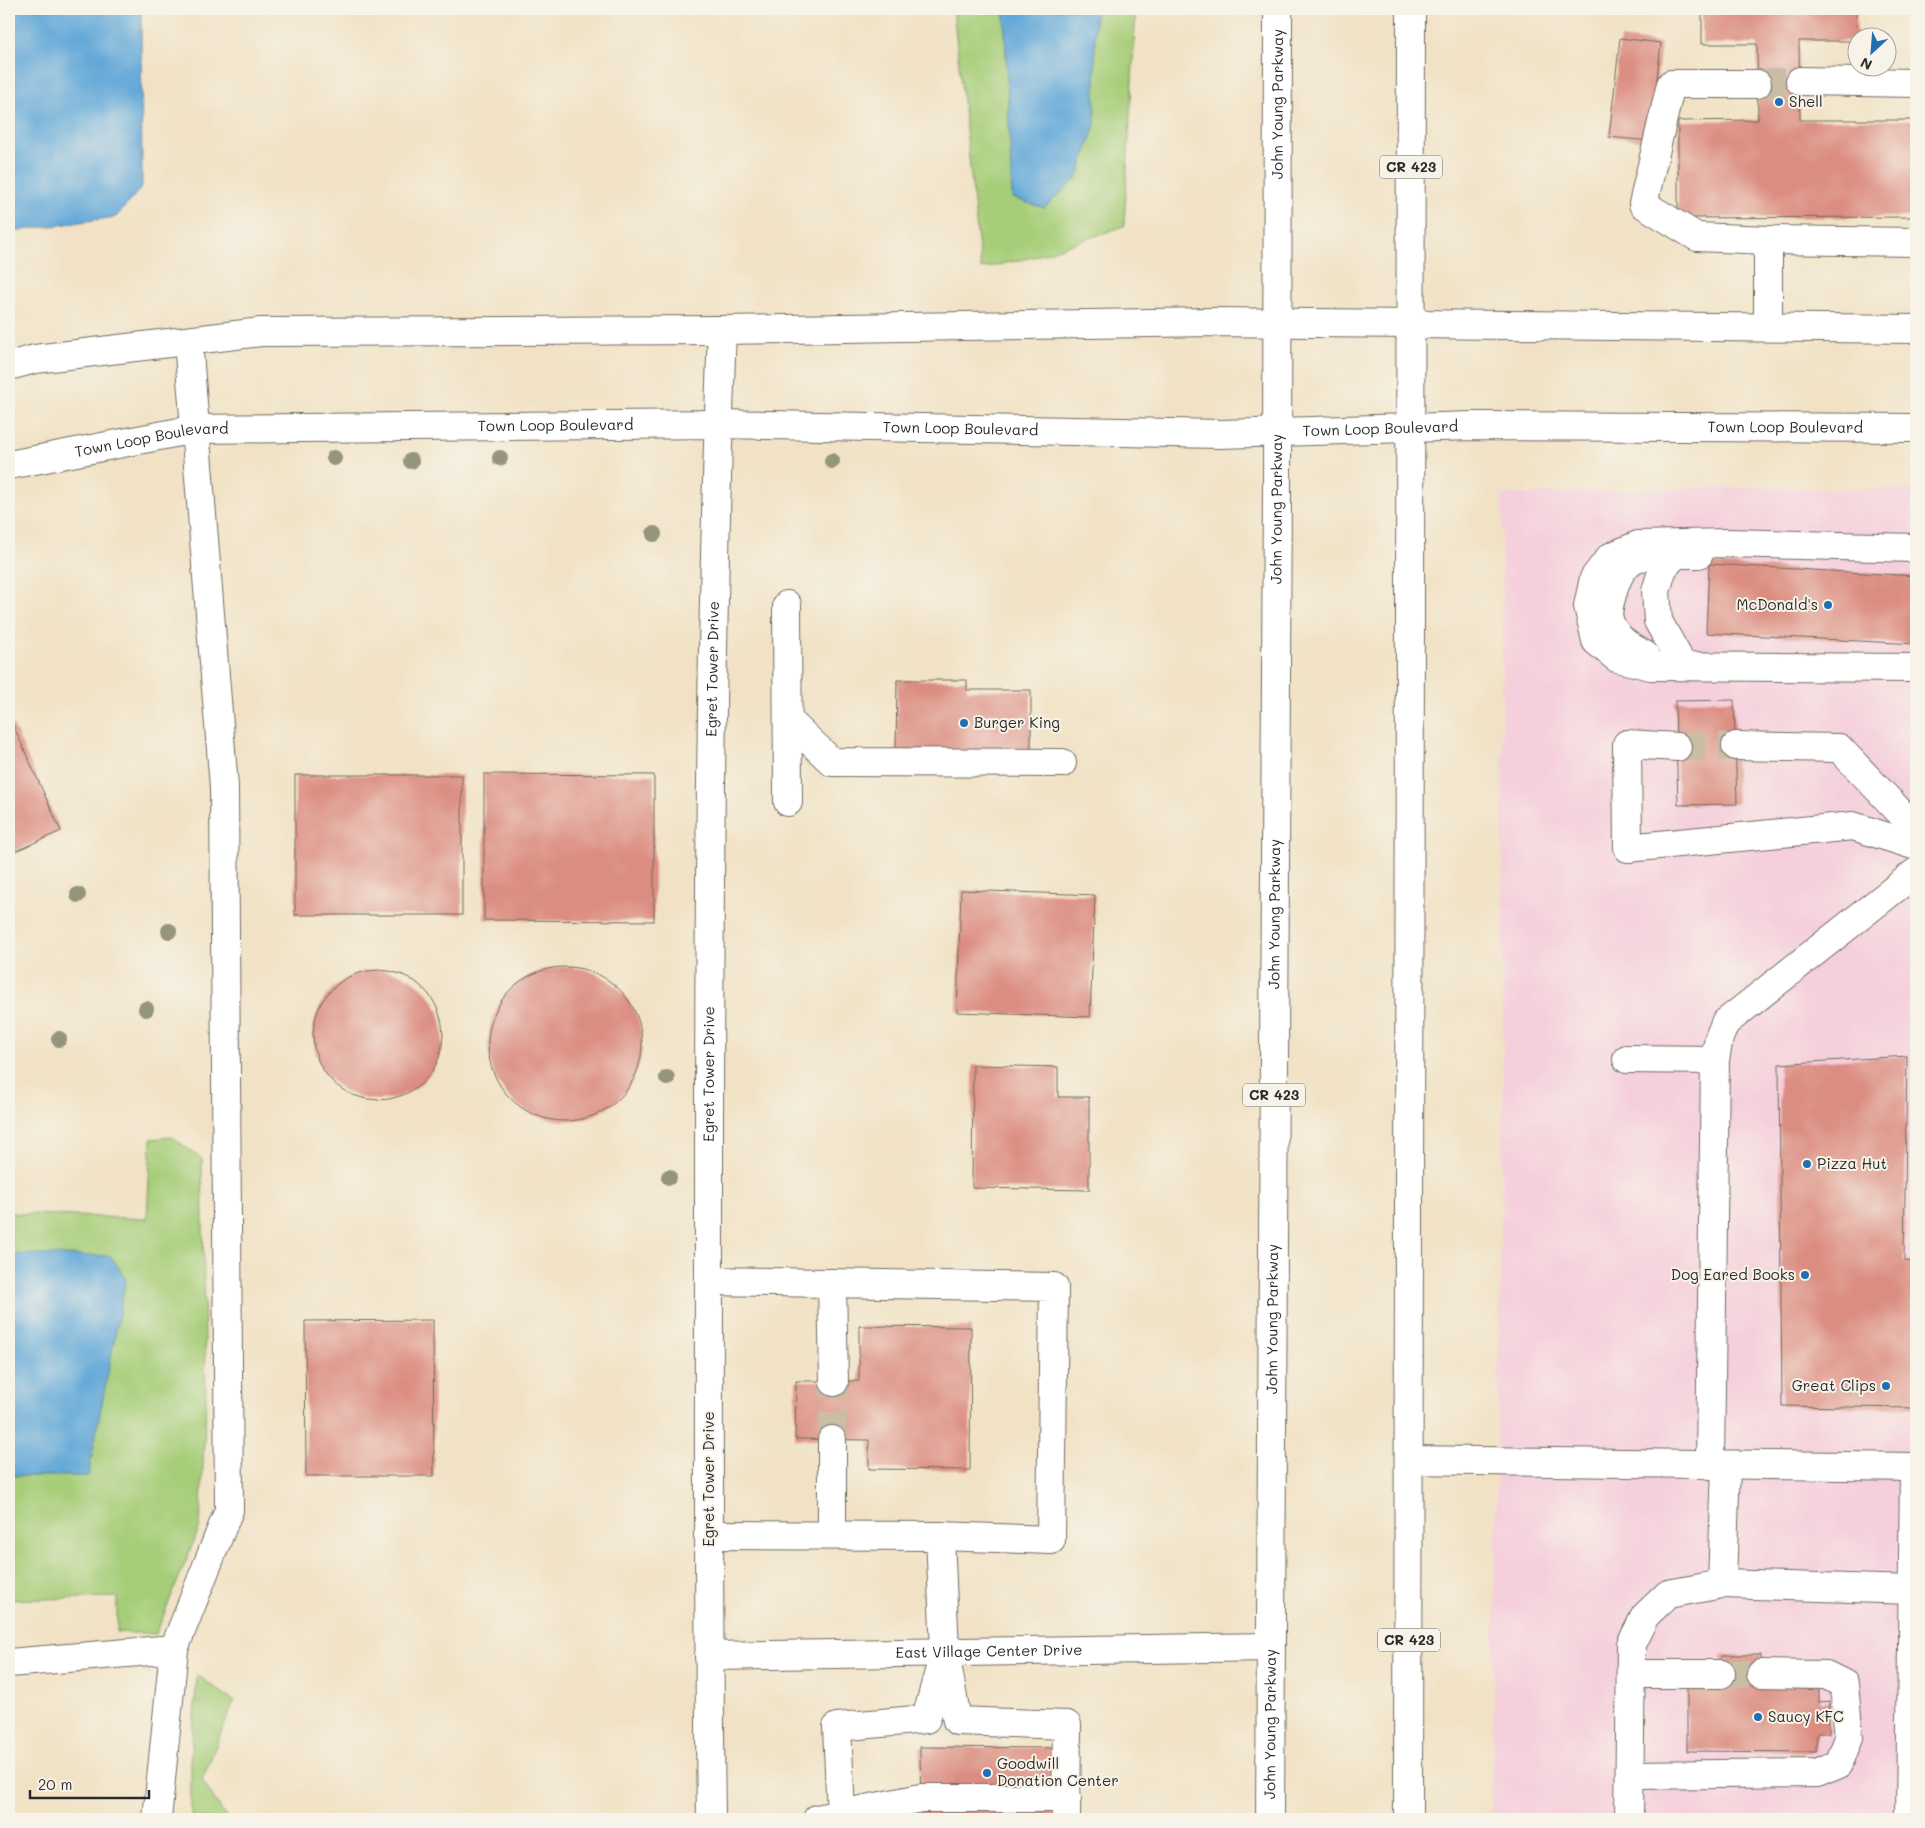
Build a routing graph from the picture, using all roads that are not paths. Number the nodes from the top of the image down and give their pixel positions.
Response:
1 (1278, 9) edge
2 (1411, 9) edge
3 (1800, 81) tunnel mouth
4 (1916, 83) edge
5 (1758, 84) tunnel mouth
6 (1768, 240) junction
7 (1916, 242) edge
8 (1277, 323) junction
9 (1411, 324) junction
10 (1768, 327) junction
11 (1916, 329) edge
12 (722, 330) junction
13 (188, 341) junction
14 (9, 366) edge
15 (1916, 409) edge
16 (719, 424) junction
17 (1412, 428) junction
18 (1878, 428) junction
19 (1916, 428) edge
20 (195, 429) junction
21 (1277, 432) junction
22 (9, 465) edge
23 (1727, 543) junction
24 (1916, 548) edge
25 (1676, 554) junction
26 (787, 605) dead end
27 (1677, 656) junction
28 (1908, 668) edge
29 (788, 720) junction
30 (1736, 746) tunnel mouth
31 (1676, 747) tunnel mouth
32 (1062, 762) dead end
33 (788, 802) dead end
34 (1916, 829) edge
35 (1916, 846) edge
36 (1916, 872) edge
37 (1627, 1059) dead end
38 (1715, 1060) junction
39 (709, 1281) junction
40 (832, 1283) junction
41 (834, 1382) tunnel mouth
42 (832, 1440) tunnel mouth
43 (1409, 1460) junction
44 (1718, 1465) junction
45 (1915, 1467) edge
46 (708, 1535) junction
47 (832, 1535) junction
48 (940, 1536) junction
49 (1722, 1584) junction
50 (1912, 1590) junction
51 (1270, 1647) junction
52 (174, 1649) junction
53 (945, 1652) junction
54 (709, 1656) junction
55 (9, 1663) edge
56 (1632, 1674) junction
57 (1721, 1674) tunnel mouth
58 (1761, 1674) tunnel mouth
59 (1630, 1775) junction
60 (1067, 1809) edge
61 (829, 1817) edge
62 (157, 1819) edge
63 (711, 1819) edge
64 (1270, 1819) edge
65 (1408, 1819) edge
66 (1629, 1819) edge
67 (1910, 1819) edge

1 - 8 main road, John Young Parkway / CR 423
2 - 9 main road, CR 423
3 - 4 main road
5 - 6 main road
6 - 7 main road
6 - 10 main road
8 - 9 main road
8 - 12 main road
8 - 21 main road, John Young Parkway / CR 423
9 - 10 main road
9 - 17 main road, CR 423
10 - 11 main road
12 - 13 main road
12 - 16 main road, Egret Tower Drive
13 - 14 main road
13 - 20 main road
15 - 18 main road
16 - 20 main road, Town Loop Boulevard
16 - 21 main road, Town Loop Boulevard
16 - 39 main road, Egret Tower Drive
17 - 18 main road, Town Loop Boulevard
17 - 21 main road, Town Loop Boulevard
17 - 43 main road, CR 423
18 - 19 main road, Town Loop Boulevard
20 - 22 main road, Town Loop Boulevard
20 - 52 main road
21 - 51 main road, John Young Parkway / CR 423
23 - 24 main road
23 - 25 main road
23 - 28 main road
25 - 27 main road
25 - 27 main road
26 - 29 main road
27 - 28 main road
29 - 32 main road
29 - 33 main road
30 - 34 main road
31 - 35 main road
36 - 38 main road
37 - 38 main road
38 - 44 main road
39 - 40 main road
39 - 46 main road, Egret Tower Drive
40 - 41 main road
40 - 48 main road
42 - 47 main road
43 - 44 main road
43 - 65 main road, CR 423
44 - 45 main road
44 - 49 main road
45 - 50 main road
46 - 47 main road
46 - 54 main road, Egret Tower Drive
47 - 48 main road
48 - 53 main road
49 - 50 main road
49 - 56 main road
50 - 67 main road
51 - 53 main road, East Village Center Drive
51 - 64 main road, John Young Parkway / CR 423
52 - 55 main road
52 - 62 main road
53 - 54 main road, East Village Center Drive
53 - 60 main road
53 - 61 main road
54 - 63 main road, Egret Tower Drive
56 - 57 main road
56 - 59 main road
58 - 59 main road
59 - 66 main road
60 - 61 main road

